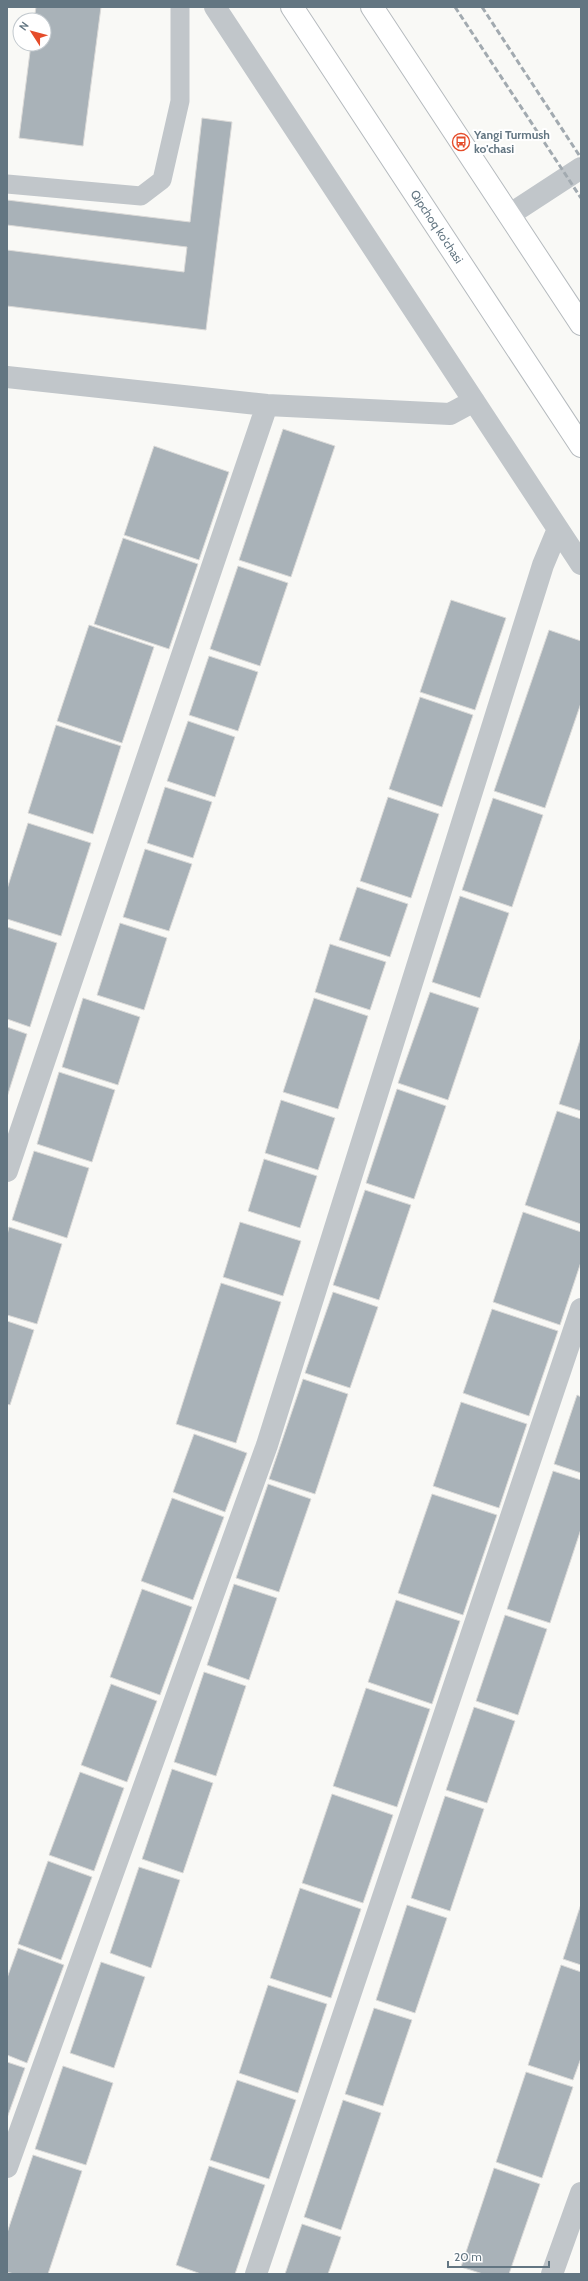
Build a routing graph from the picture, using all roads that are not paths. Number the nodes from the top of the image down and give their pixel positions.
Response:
1 (180, 7) edge
2 (215, 7) edge
3 (292, 7) edge
4 (372, 7) edge
5 (581, 168) edge
6 (7, 184) edge
7 (509, 215) junction
8 (581, 324) edge
9 (7, 377) edge
10 (474, 401) junction
11 (267, 405) junction
12 (581, 446) edge
13 (558, 529) junction
14 (581, 564) edge
15 (7, 1171) edge
16 (581, 1309) edge
17 (7, 2167) edge
18 (581, 2193) edge
19 (256, 2274) edge
20 (552, 2274) edge

1 - 6 lane
2 - 10 street
3 - 12 main road, Qipchoq ko'chasi
4 - 7 main road
5 - 7 street
7 - 8 main road
9 - 11 street
10 - 11 street
10 - 13 street
11 - 15 street
13 - 14 street
13 - 17 street
16 - 19 street
18 - 20 street

